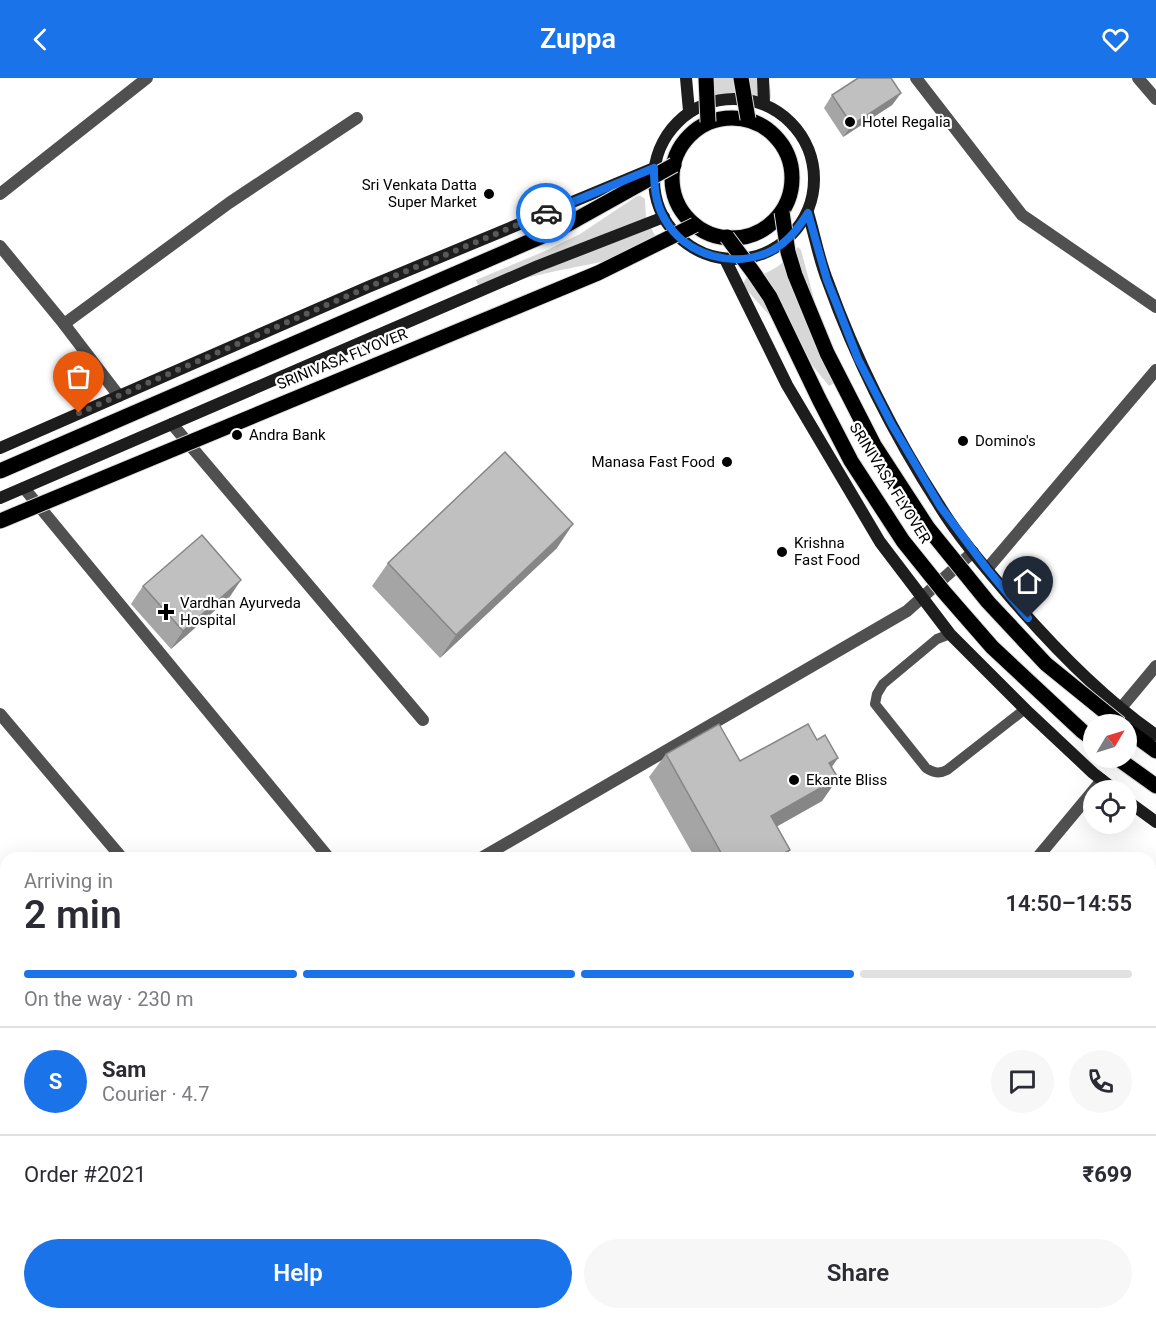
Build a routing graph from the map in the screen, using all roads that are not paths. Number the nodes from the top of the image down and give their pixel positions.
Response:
1 (147, 78) edge
2 (686, 78) edge
3 (706, 78) edge
4 (741, 78) edge
5 (763, 78) edge
6 (916, 78) edge
7 (1138, 78) edge
8 (1156, 99) edge
9 (764, 103) junction
10 (689, 111) junction
11 (357, 118) dead end
12 (748, 119) junction
13 (708, 122) junction
14 (674, 165) junction
15 (654, 168) junction
16 (0, 194) edge
17 (782, 212) junction
18 (808, 213) junction
19 (664, 217) junction
20 (695, 225) junction
21 (727, 237) junction
22 (0, 246) edge
23 (725, 259) junction
24 (1156, 307) edge
25 (64, 324) junction
26 (1156, 370) edge
27 (119, 396) junction
28 (172, 424) junction
29 (0, 448) edge
30 (0, 471) edge
31 (24, 488) junction
32 (0, 498) edge
33 (0, 521) edge
34 (973, 552) junction
35 (987, 569) junction
36 (923, 598) junction
37 (950, 634) junction
38 (1156, 666) edge
39 (1121, 708) junction
40 (1025, 709) junction
41 (0, 714) edge
42 (1108, 714) edge
43 (423, 720) dead end
44 (1083, 732) edge
45 (1156, 735) edge
46 (1137, 737) edge
47 (1156, 752) edge
48 (1131, 768) edge
49 (1102, 780) edge
50 (1156, 786) edge
51 (1083, 803) edge
52 (1137, 808) edge
53 (1156, 822) edge
54 (117, 852) edge
55 (324, 852) edge
56 (491, 852) edge
57 (1042, 852) edge

1 - 16 street
2 - 10 street
3 - 13 main road, bridge
4 - 12 main road, bridge
5 - 9 street
6 - 24 street
7 - 8 street
9 - 10 street
9 - 18 street
10 - 15 street
11 - 25 street
12 - 13 main road
12 - 17 main road, SRINIVASA FLYOVER
13 - 14 main road
14 - 20 main road
14 - 30 main road, SRINIVASA FLYOVER, bridge
15 - 19 street
15 - 27 street
17 - 21 main road
17 - 42 main road, SRINIVASA FLYOVER, bridge
18 - 23 street
18 - 34 street
19 - 23 street
19 - 28 street
20 - 21 main road
20 - 33 main road, SRINIVASA FLYOVER, bridge
21 - 44 main road, SRINIVASA FLYOVER, bridge
22 - 25 street
23 - 36 street
25 - 27 street
26 - 35 street
27 - 29 street
28 - 31 street
28 - 43 street
31 - 32 street
31 - 55 street
34 - 35 street
34 - 36 street
35 - 39 street
36 - 37 street
36 - 56 street
37 - 40 street
37 - 40 lane
38 - 39 street
39 - 45 street
40 - 49 street
41 - 54 street
46 - 47 main road
48 - 50 main road
51 - 57 street
52 - 53 street

